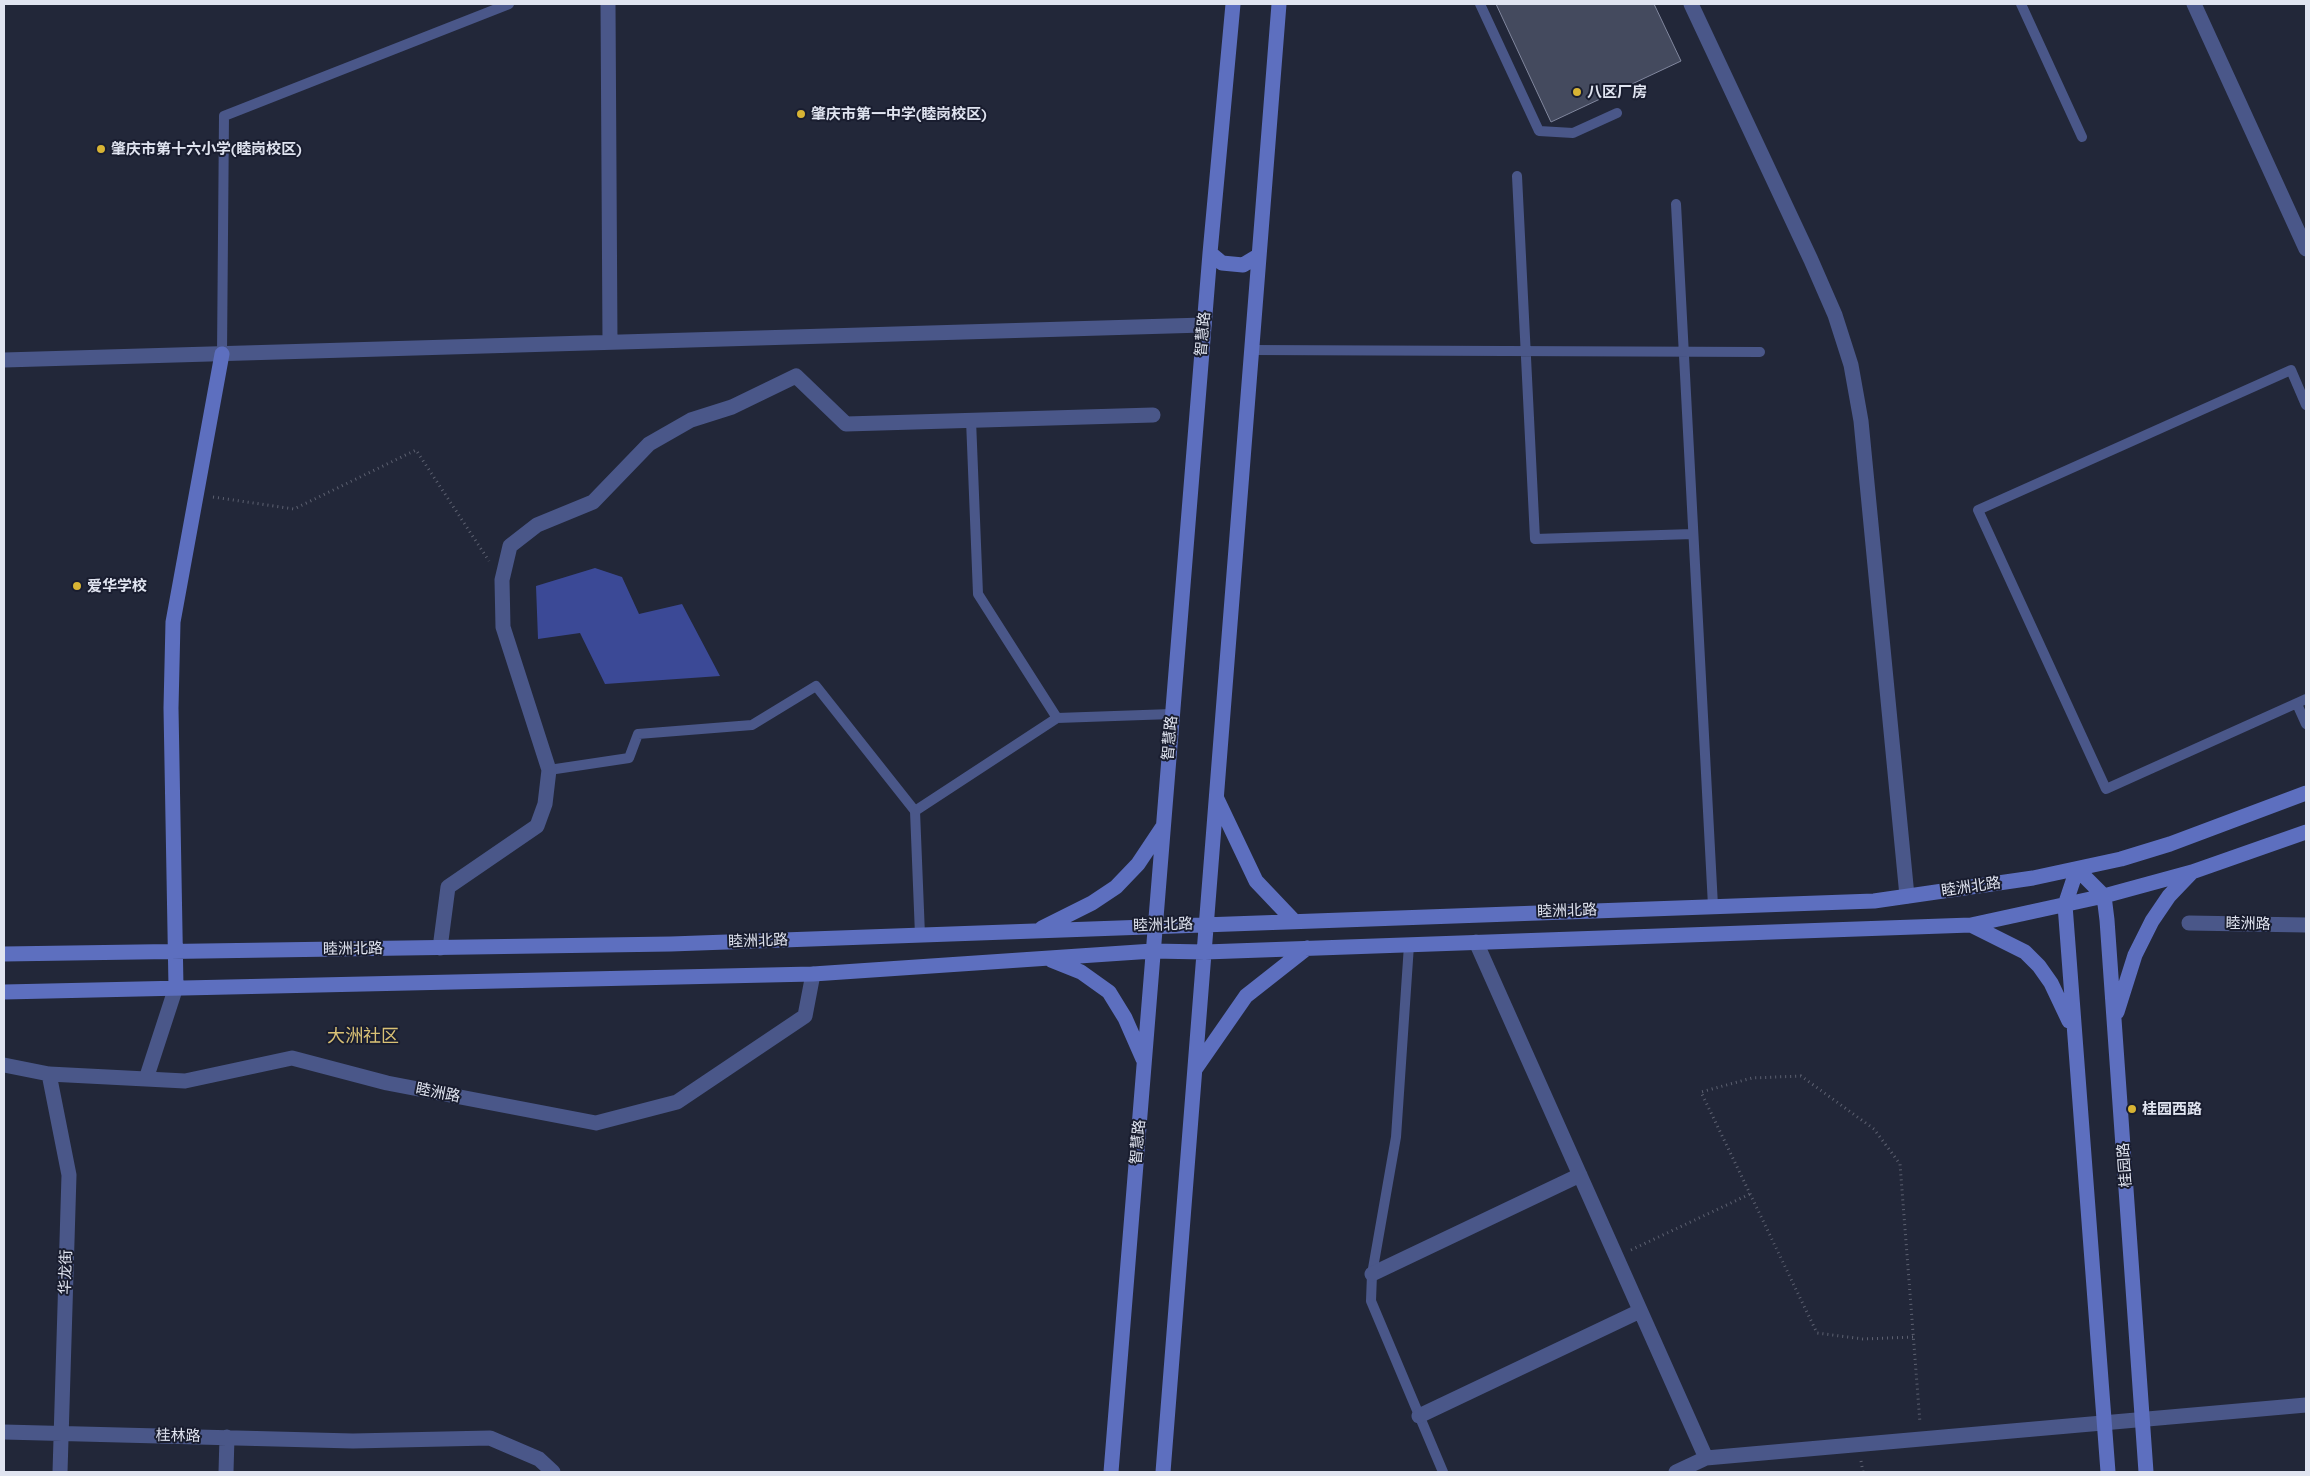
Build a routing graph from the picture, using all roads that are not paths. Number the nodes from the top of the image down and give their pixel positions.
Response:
1 (509, 4) edge
2 (608, 4) edge
3 (1233, 4) edge
4 (1279, 4) edge
5 (1480, 4) edge
6 (1691, 4) edge
7 (2021, 4) edge
8 (2194, 4) edge
9 (1617, 113) dead end
10 (2082, 137) dead end
11 (1517, 176) dead end
12 (1676, 204) dead end
13 (2306, 248) edge
14 (1210, 253) junction
15 (1258, 256) junction
16 (1204, 324) junction
17 (610, 342) junction
18 (1251, 350) junction
19 (1526, 351) junction
20 (1684, 352) junction
21 (1760, 352) dead end
22 (222, 354) junction
23 (4, 360) edge
24 (2306, 405) edge
25 (1153, 415) dead end
26 (971, 420) junction
27 (1693, 534) junction
28 (2302, 701) edge
29 (1172, 714) junction
30 (1057, 718) junction
31 (2306, 724) edge
32 (549, 770) junction
33 (2306, 793) edge
34 (1216, 798) junction
35 (915, 811) junction
36 (1163, 827) junction
37 (2306, 832) edge
38 (2077, 870) junction
39 (2192, 872) junction
40 (1907, 896) junction
41 (2104, 896) junction
42 (2065, 905) junction
43 (1713, 906) junction
44 (1294, 921) junction
45 (2189, 922) dead end
46 (1207, 924) junction
47 (1971, 925) junction
48 (1155, 926) junction
49 (2306, 926) edge
50 (1037, 930) junction
51 (920, 935) junction
52 (1476, 942) junction
53 (1409, 944) junction
54 (440, 948) junction
55 (1307, 948) junction
56 (176, 951) junction
57 (1153, 951) junction
58 (1205, 952) junction
59 (4, 954) edge
60 (1048, 958) junction
61 (813, 974) junction
62 (176, 987) junction
63 (4, 992) edge
64 (2115, 1020) junction
65 (2074, 1030) junction
66 (1144, 1062) junction
67 (4, 1065) edge
68 (1195, 1069) junction
69 (49, 1074) junction
70 (146, 1079) junction
71 (1580, 1175) junction
72 (1372, 1274) junction
73 (1640, 1311) junction
74 (2306, 1405) edge
75 (1420, 1416) junction
76 (2142, 1420) junction
77 (2104, 1423) junction
78 (4, 1432) edge
79 (61, 1434) junction
80 (227, 1437) junction
81 (1706, 1458) junction
82 (60, 1472) edge
83 (226, 1472) edge
84 (553, 1472) edge
85 (1111, 1472) edge
86 (1163, 1472) edge
87 (1443, 1472) edge
88 (1676, 1472) edge
89 (2108, 1472) edge
90 (2146, 1472) edge

1 - 22 lane
2 - 17 street
3 - 14 main road, 智慧路
4 - 15 main road
5 - 9 lane
6 - 40 street
7 - 10 lane
8 - 13 street
11 - 19 lane
12 - 20 lane
14 - 15 main road
14 - 16 main road, 智慧路
15 - 18 main road
16 - 17 street
16 - 29 main road, 智慧路
17 - 22 street
18 - 19 lane
18 - 34 main road
19 - 20 lane
19 - 27 lane
20 - 21 lane
20 - 27 lane
22 - 23 street
22 - 56 main road
24 - 28 lane
25 - 26 street
26 - 30 lane
26 - 32 street
27 - 43 lane
28 - 31 lane
29 - 30 lane
29 - 36 main road, 智慧路
30 - 35 lane
32 - 35 lane
32 - 54 street
33 - 38 main road, 睦洲北路
34 - 44 main road
34 - 46 main road
35 - 51 lane
36 - 48 main road, 智慧路
36 - 50 main road
37 - 39 main road, 睦洲北路
38 - 40 main road, 睦洲北路
38 - 41 main road
38 - 42 main road
39 - 41 main road, 睦洲北路
39 - 64 main road
40 - 43 main road, 睦洲北路
41 - 42 main road, 睦洲北路
41 - 64 main road, 桂园路
42 - 47 main road, 睦洲北路
42 - 65 main road
43 - 44 main road, 睦洲北路
44 - 46 main road, 睦洲北路
45 - 49 street, 睦洲路
46 - 48 main road, 睦洲北路
46 - 58 main road
47 - 52 main road, 睦洲北路
47 - 65 main road
48 - 50 main road, 睦洲北路
48 - 57 main road, 智慧路
50 - 51 main road, 睦洲北路
51 - 54 main road, 睦洲北路
52 - 53 main road, 睦洲北路
52 - 71 street
53 - 55 main road, 睦洲北路
53 - 72 lane
54 - 56 main road, 睦洲北路
55 - 58 main road, 睦洲北路
55 - 68 main road
56 - 59 main road, 睦洲北路
56 - 62 main road
57 - 58 main road, 睦洲北路
57 - 60 main road, 睦洲北路
57 - 66 main road, 智慧路
58 - 68 main road
60 - 61 main road, 睦洲北路
60 - 66 main road
61 - 62 main road, 睦洲北路
61 - 70 street, 睦洲路
62 - 63 main road, 睦洲北路
62 - 70 street
64 - 76 main road, 桂园路
65 - 77 main road
66 - 85 main road, 智慧路
67 - 69 street, 睦洲路
68 - 86 main road
69 - 70 street, 睦洲路
69 - 79 street, 华龙街
71 - 72 street
71 - 73 street
72 - 75 lane
73 - 75 street
73 - 81 street
74 - 76 street
75 - 87 lane
76 - 77 street
76 - 90 main road, 桂园路
77 - 81 street
77 - 89 main road
78 - 79 street, 桂林路
79 - 80 street, 桂林路
79 - 82 street, 华龙街
80 - 83 street
80 - 84 street, 桂林路
81 - 88 street

